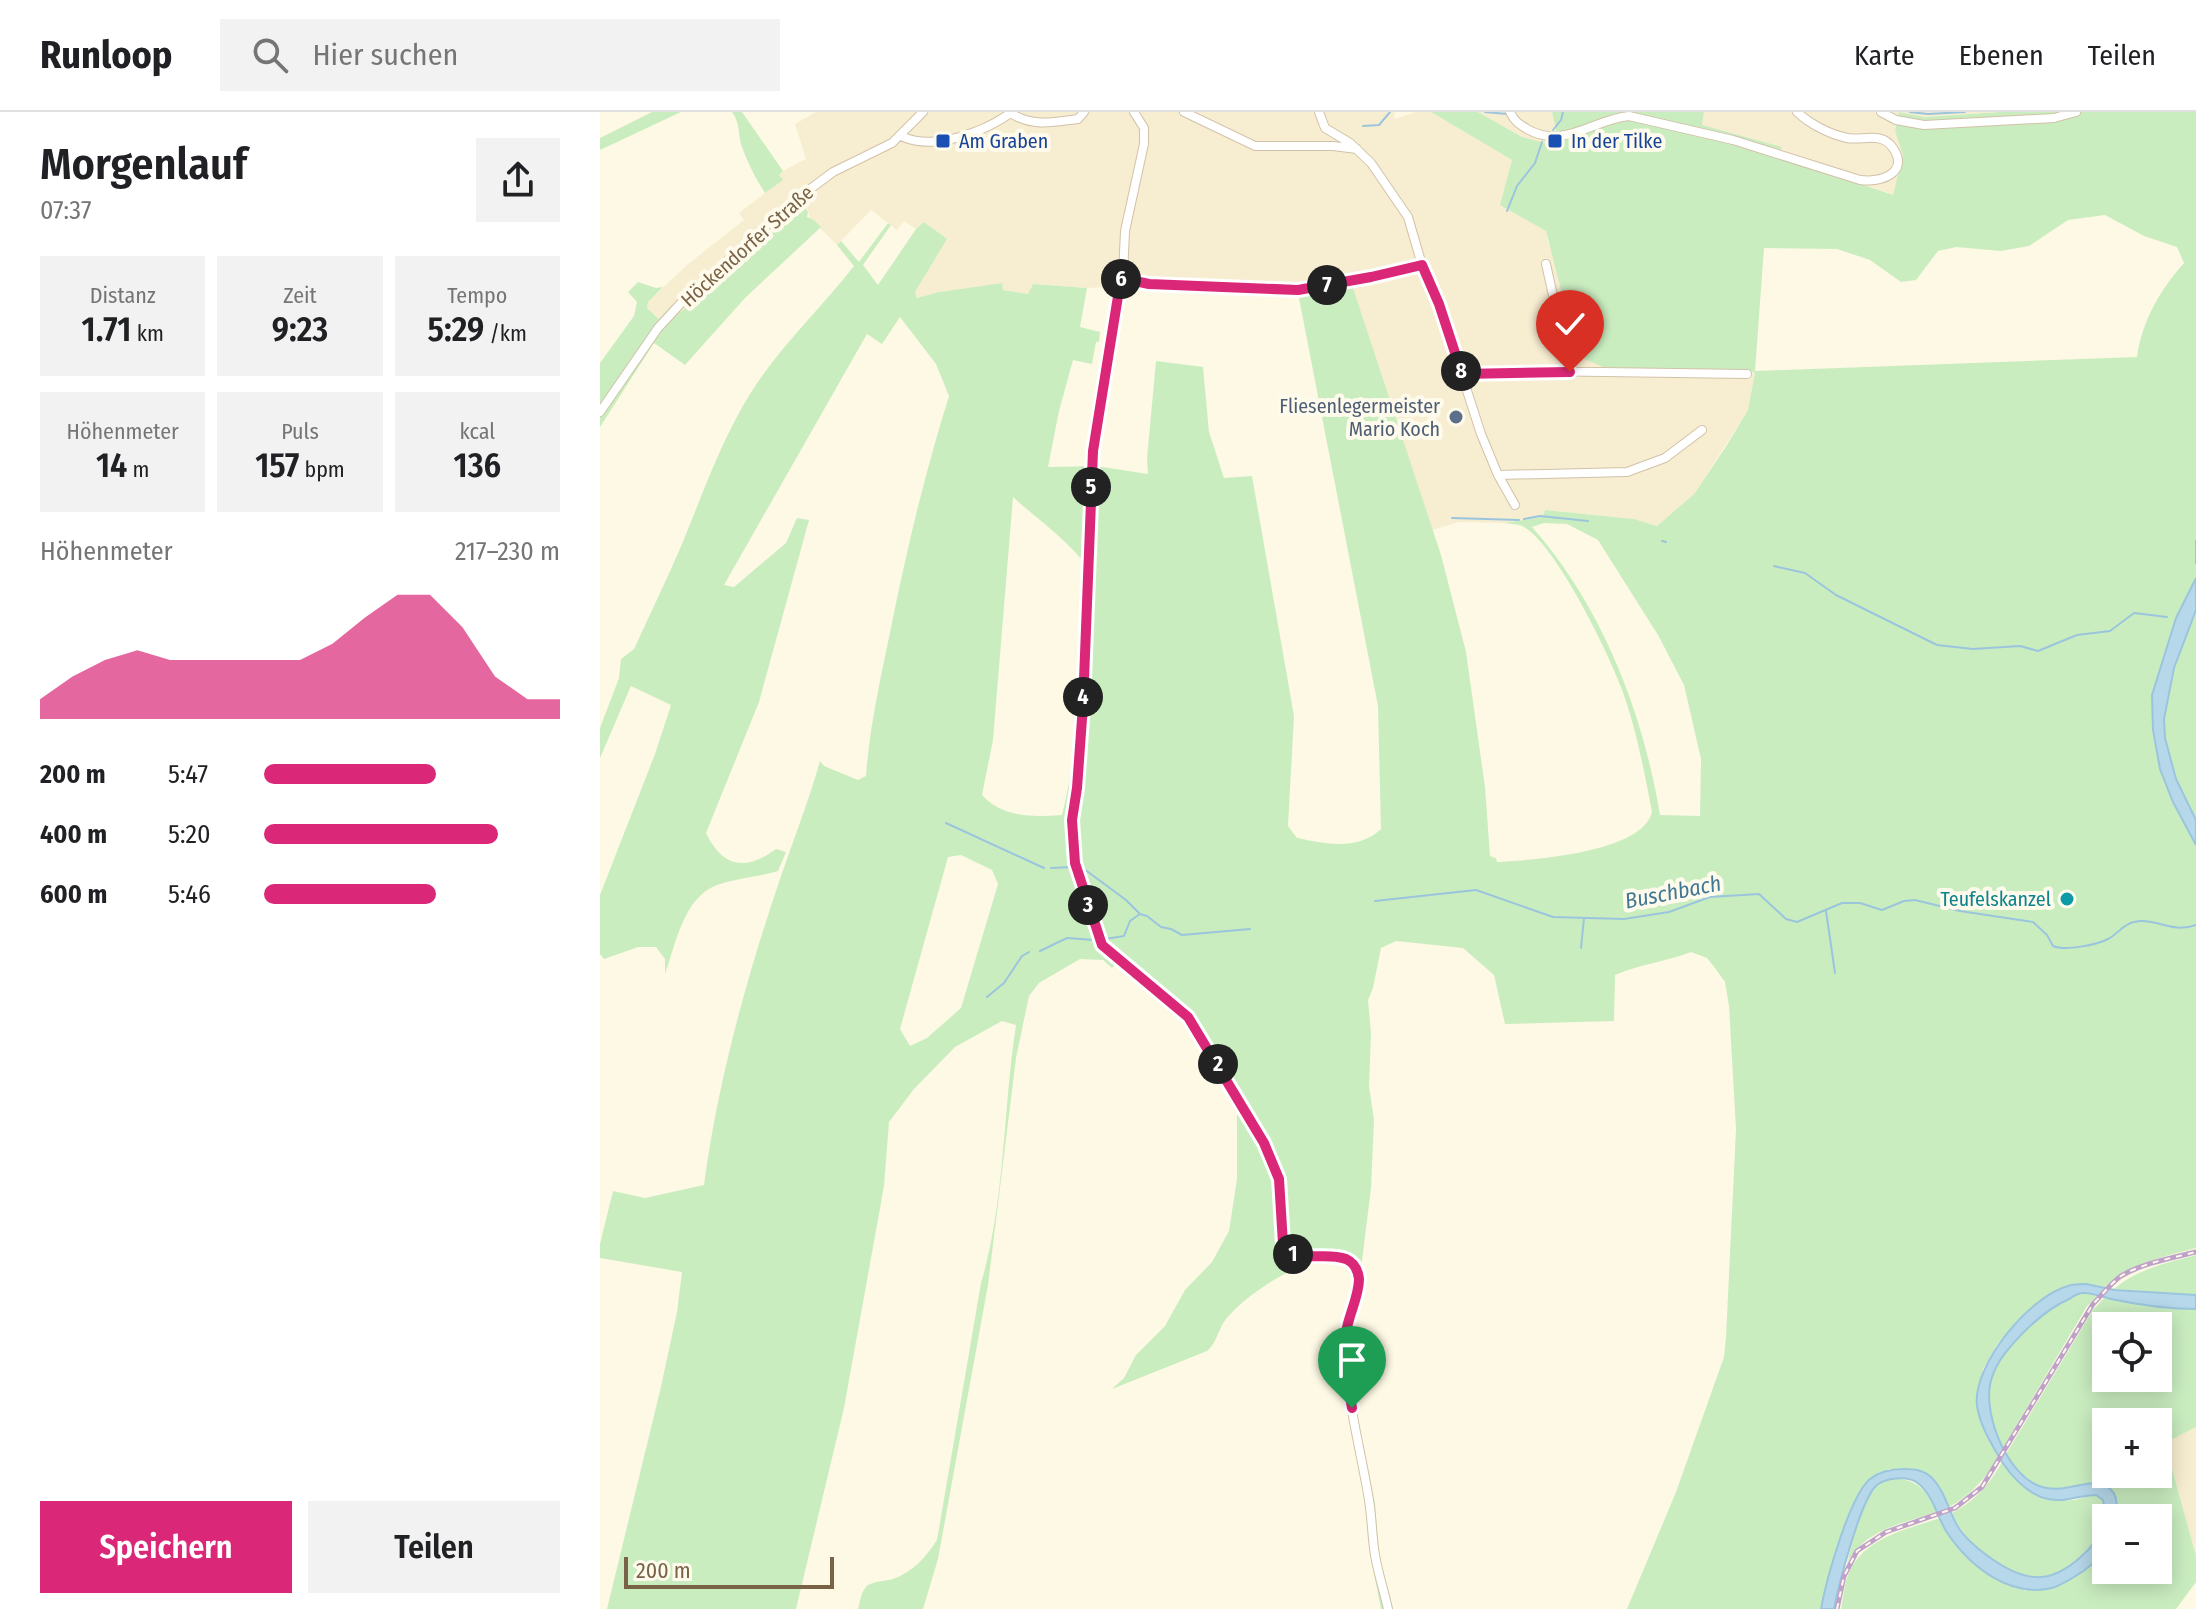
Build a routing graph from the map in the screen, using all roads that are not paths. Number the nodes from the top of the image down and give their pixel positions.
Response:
1 (923, 112) edge
2 (1084, 112) edge
3 (1134, 112) edge
4 (1184, 112) edge
5 (1319, 112) edge
6 (1797, 112) edge
7 (2076, 112) edge
8 (1012, 113) edge
9 (1882, 113) edge
10 (1511, 114) edge
11 (901, 136) junction
12 (1357, 149) junction
13 (1546, 264) dead end
14 (1422, 265) junction
15 (1123, 275) junction
16 (1570, 372) junction
17 (1462, 374) junction
18 (1747, 374) dead end
19 (600, 412) edge
20 (1702, 430) dead end
21 (1498, 475) junction
22 (1515, 505) dead end
23 (1388, 1609) edge

1 - 11 street, Höckendorfer Straße
2 - 8 street
3 - 15 street
4 - 12 street
5 - 12 street
6 - 10 street
7 - 9 street
8 - 11 street
11 - 19 street, Höckendorfer Straße
12 - 14 street
13 - 16 street
14 - 15 street
14 - 17 street
15 - 23 street
16 - 17 street
16 - 18 street
17 - 21 street
20 - 21 street
21 - 22 street

